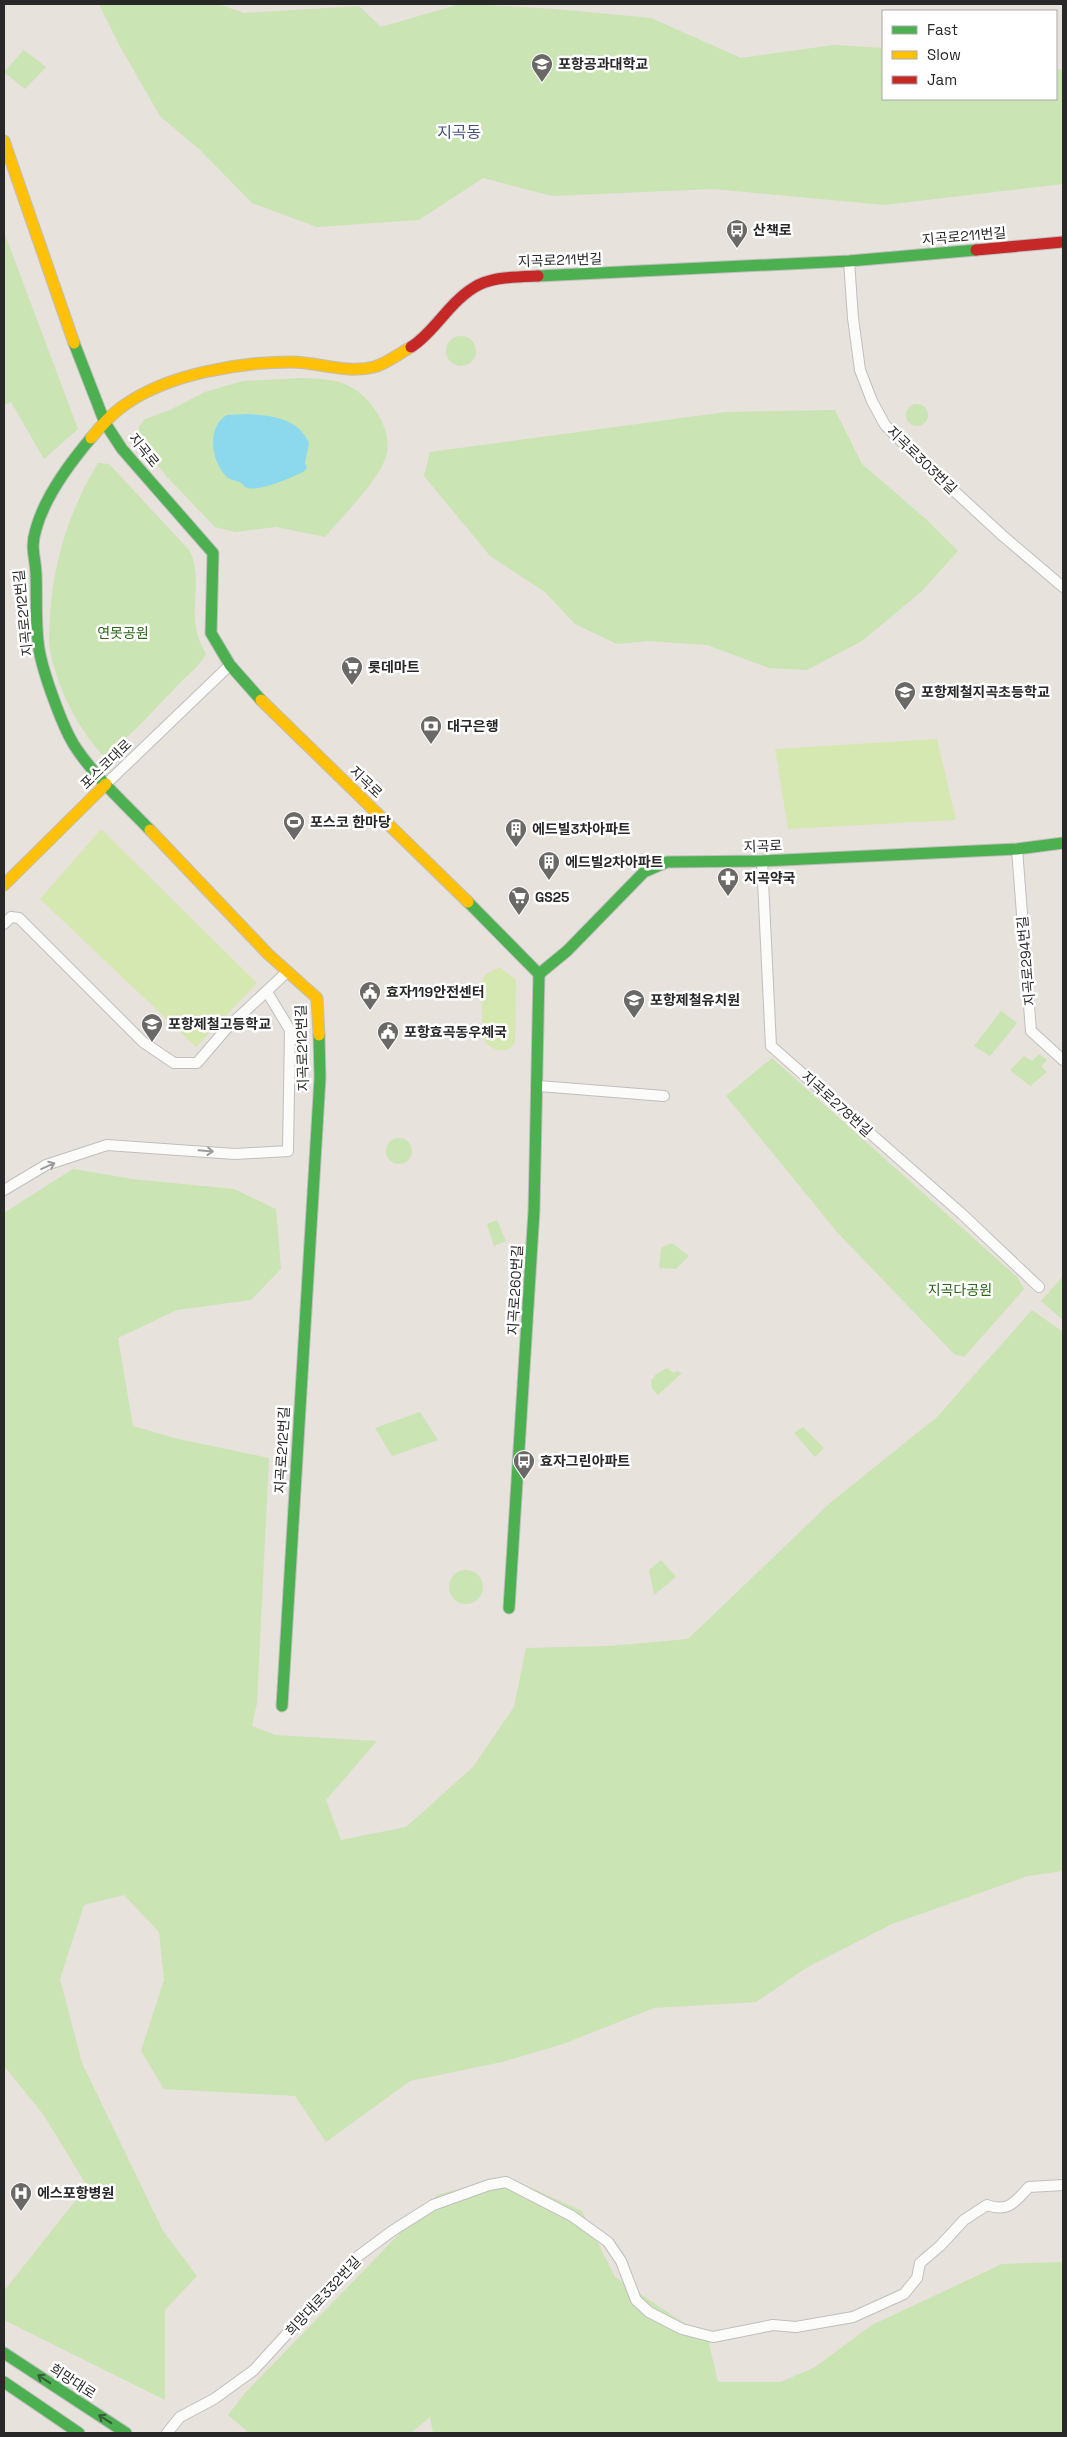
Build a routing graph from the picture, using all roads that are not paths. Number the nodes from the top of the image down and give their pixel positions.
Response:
1 (4, 141) edge
2 (1063, 242) edge
3 (849, 261) junction
4 (104, 424) junction
5 (1063, 588) edge
6 (230, 665) junction
7 (106, 784) junction
8 (1063, 842) edge
9 (1017, 849) junction
10 (762, 861) junction
11 (4, 885) edge
12 (4, 924) edge
13 (287, 972) junction
14 (538, 974) junction
15 (267, 992) junction
16 (1063, 1060) edge
17 (539, 1086) junction
18 (664, 1096) dead end
19 (4, 1189) edge
20 (1039, 1287) dead end
21 (509, 1608) dead end
22 (282, 1706) dead end
23 (1063, 2185) edge
24 (4, 2353) edge
25 (4, 2382) edge
26 (84, 2406) junction
27 (75, 2430) edge
28 (126, 2433) edge
29 (167, 2433) edge

1 - 4 main road, 지곡로
2 - 3 main road, 지곡로211번길
3 - 4 main road, 지곡로211번길
3 - 5 street, 지곡로303번길
4 - 6 main road, 지곡로
4 - 7 main road, 지곡로212번길
6 - 7 street, 포스코대로
6 - 14 main road, 지곡로
7 - 11 main road, 포스코대로
7 - 13 main road, 지곡로212번길
8 - 9 main road, 지곡로
9 - 10 main road, 지곡로
9 - 16 street, 지곡로294번길
10 - 14 main road, 지곡로
10 - 20 street, 지곡로278번길
12 - 15 street
13 - 15 street
13 - 22 main road, 지곡로212번길
14 - 17 main road, 지곡로260번길
19 -> 15 street
17 - 18 street
17 - 21 main road, 지곡로260번길
23 - 29 street, 희망대로332번길
26 -> 24 main road, 희망대로
25 - 27 main road
26 - 27 main road
28 -> 26 main road, 희망대로

